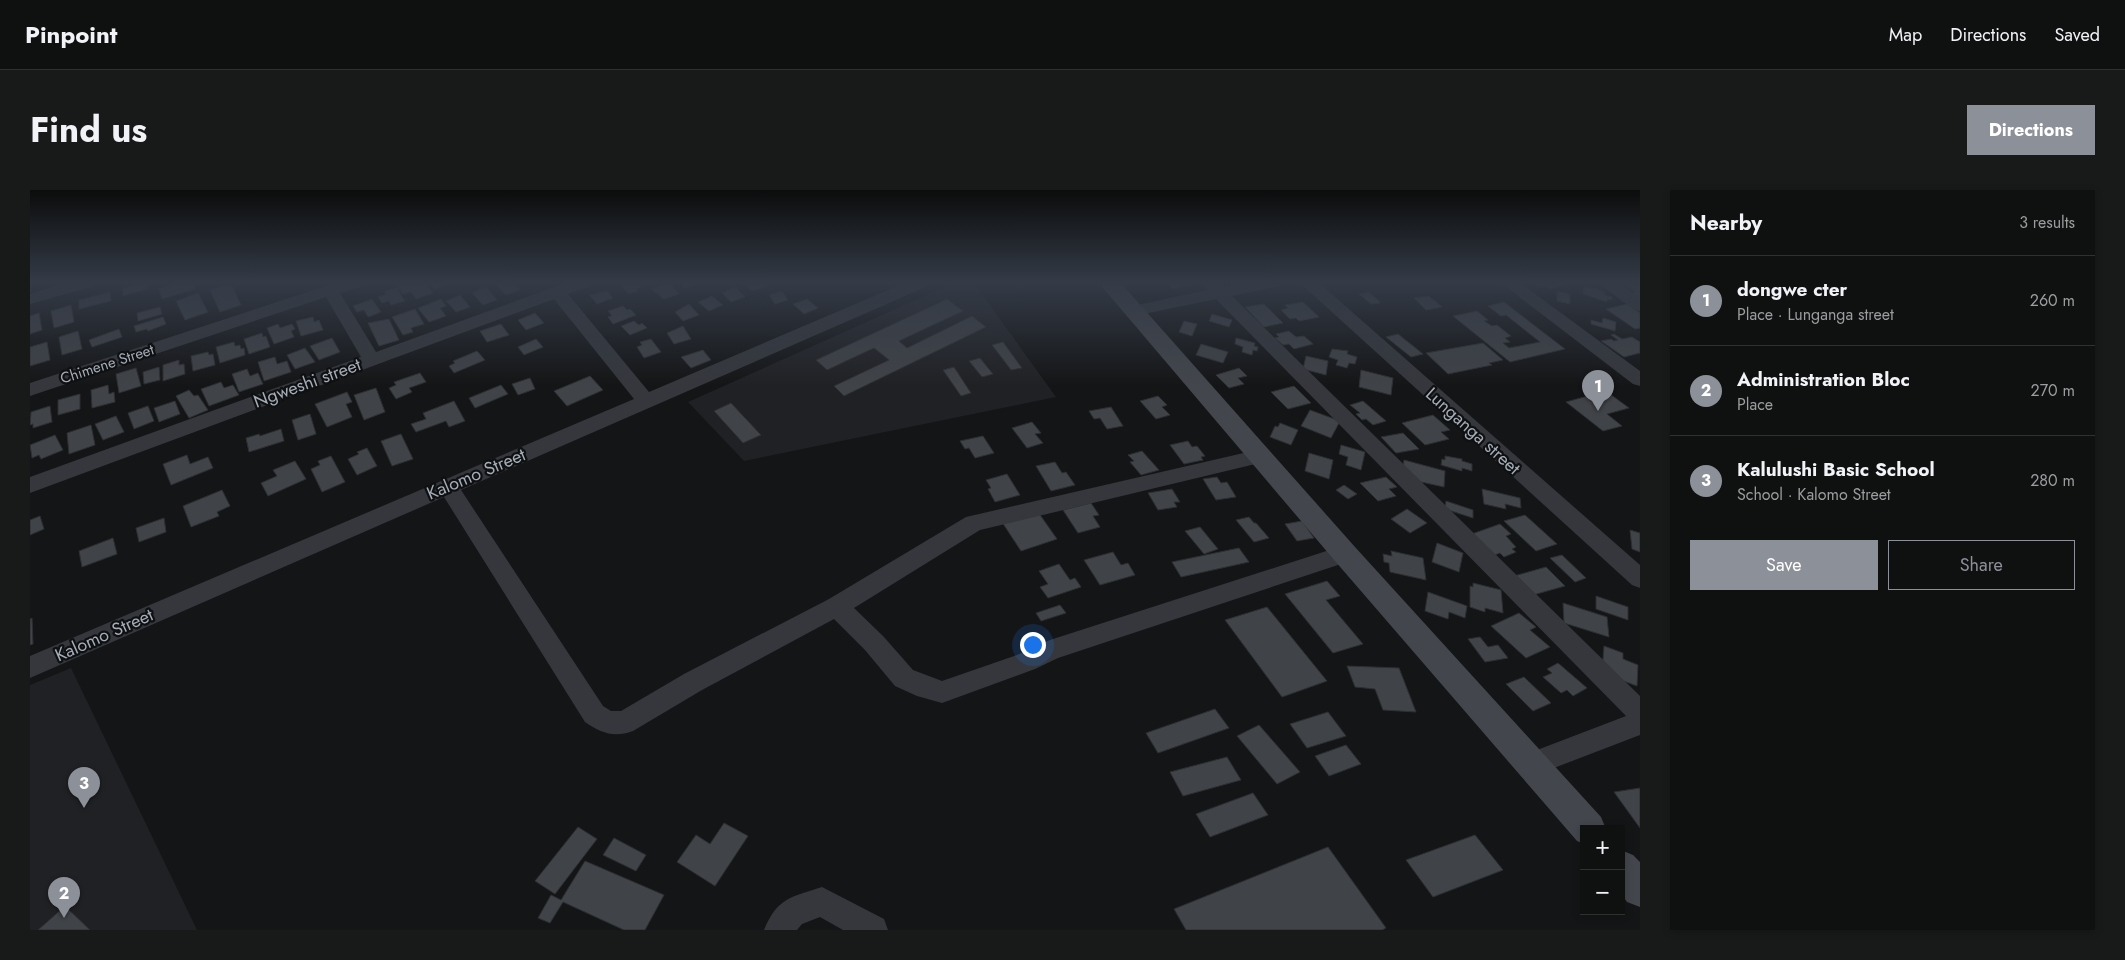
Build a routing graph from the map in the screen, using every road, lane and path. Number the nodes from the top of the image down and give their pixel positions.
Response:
1 (253, 317) edge
2 (346, 317) edge
3 (490, 317) edge
4 (578, 317) edge
5 (843, 317) edge
6 (1139, 317) edge
7 (1243, 317) edge
8 (1346, 317) edge
9 (1555, 317) edge
10 (371, 359) junction
11 (1640, 380) edge
12 (30, 390) edge
13 (646, 402) junction
14 (1261, 456) junction
15 (30, 485) edge
16 (448, 486) junction
17 (1345, 554) junction
18 (1640, 579) edge
19 (837, 606) junction
20 (30, 667) edge
21 (1640, 713) edge
22 (1640, 723) edge
23 (1533, 764) junction
24 (1586, 825) edge
25 (1624, 870) edge
26 (1640, 889) edge
27 (778, 930) edge
28 (873, 930) edge

1 - 12 street, Chimene Street
2 - 10 street
3 - 10 street, Ngweshi street
4 - 13 street
5 - 13 street, Kalomo Street
6 - 14 street
7 - 21 street
8 - 18 street, Lunganga street
9 - 11 street
10 - 15 street, Ngweshi street
13 - 16 street, Kalomo Street
14 - 17 street
14 - 19 street
16 - 19 street
16 - 20 street, Kalomo Street
17 - 19 street
17 - 23 street
22 - 23 street
23 - 24 street
25 - 26 street
27 - 28 street

